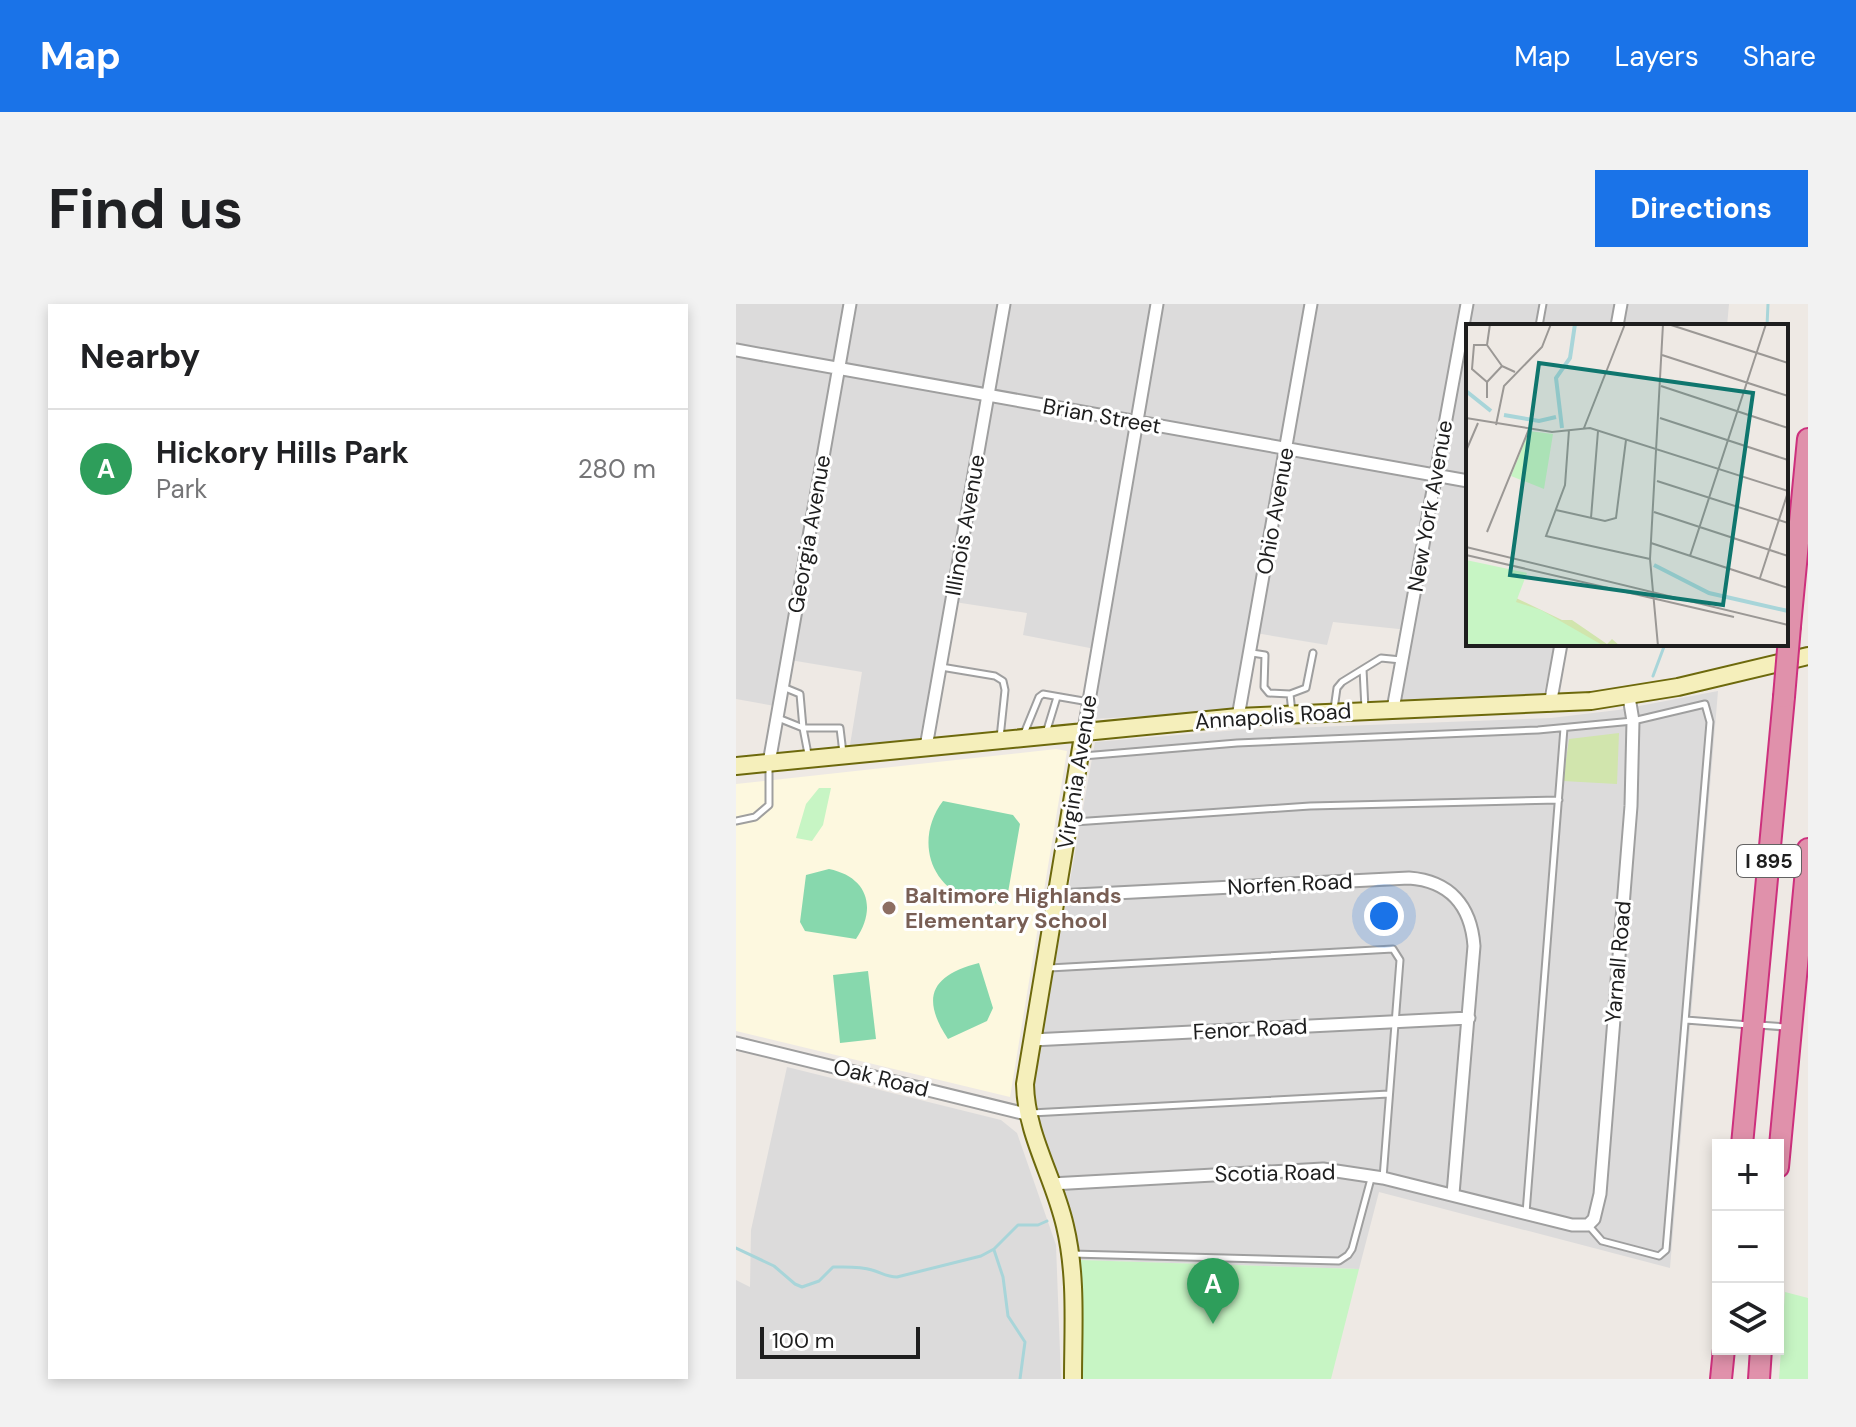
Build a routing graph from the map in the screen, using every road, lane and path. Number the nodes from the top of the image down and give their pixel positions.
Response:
1 (850, 304) edge
2 (1004, 304) edge
3 (1157, 304) edge
4 (1311, 304) edge
5 (1467, 304) edge
6 (1543, 304) edge
7 (1621, 304) edge
8 (1539, 324) edge
9 (1617, 324) edge
10 (736, 350) edge
11 (838, 368) junction
12 (988, 395) junction
13 (1136, 422) junction
14 (1808, 439) edge
15 (1286, 448) junction
16 (1435, 475) junction
17 (1466, 481) edge
18 (1561, 646) edge
19 (1250, 652) junction
20 (1313, 653) dead end
21 (1808, 656) edge
22 (1402, 660) junction
23 (940, 667) junction
24 (1363, 669) junction
25 (782, 686) junction
26 (1290, 694) junction
27 (1057, 697) junction
28 (1629, 697) junction
29 (1089, 702) junction
30 (1550, 705) junction
31 (1393, 709) junction
32 (1365, 710) junction
33 (1334, 712) junction
34 (1292, 714) junction
35 (777, 717) junction
36 (1238, 717) junction
37 (1633, 721) junction
38 (803, 728) junction
39 (1564, 728) junction
40 (1084, 730) junction
41 (1046, 734) junction
42 (1022, 737) junction
43 (1000, 739) junction
44 (926, 747) junction
45 (843, 755) junction
46 (1081, 756) junction
47 (809, 759) junction
48 (769, 763) junction
49 (736, 766) edge
50 (1559, 800) junction
51 (736, 821) edge
52 (1069, 823) junction
53 (1808, 849) edge
54 (1056, 896) junction
55 (1044, 968) junction
56 (1469, 1018) junction
57 (1686, 1020) junction
58 (1395, 1022) junction
59 (1754, 1025) junction
60 (1791, 1028) junction
61 (1032, 1040) junction
62 (736, 1043) edge
63 (1389, 1094) junction
64 (1026, 1114) junction
65 (1743, 1139) edge
66 (1781, 1139) edge
67 (1378, 1176) junction
68 (1051, 1184) junction
69 (1453, 1194) junction
70 (1526, 1214) junction
71 (1588, 1225) junction
72 (1071, 1254) junction
73 (1723, 1355) edge
74 (1761, 1355) edge
75 (1772, 1355) edge
76 (1073, 1379) edge
77 (1721, 1379) edge
78 (1759, 1379) edge
79 (1770, 1379) edge

1 - 11 street, Georgia Avenue
2 - 12 street, Illinois Avenue
3 - 13 street, Virginia Avenue
4 - 15 street, Ohio Avenue
5 - 16 street, New York Avenue
6 - 8 lane
7 - 9 street
10 - 11 street, Brian Street
11 - 12 street, Brian Street
11 - 25 street, Georgia Avenue
12 - 13 street, Brian Street
12 - 23 street, Illinois Avenue
13 - 15 street, Brian Street
13 - 29 street, Virginia Avenue
14 - 59 highway, I 895, bridge
15 - 16 street, Brian Street
15 - 19 street, Ohio Avenue
16 - 17 street, Brian Street
16 - 22 street, New York Avenue
18 - 30 street
19 - 26 lane
19 - 36 street, Ohio Avenue
20 - 26 lane
21 - 28 main road, Annapolis Road
22 - 24 lane
22 - 31 street, New York Avenue
23 - 43 lane
23 - 44 street, Illinois Avenue
24 - 32 lane
24 - 33 lane
25 - 35 street, Georgia Avenue
25 - 38 lane
26 - 34 lane
27 - 29 lane
27 - 41 lane
27 - 42 lane
28 - 30 main road, Annapolis Road
28 - 37 street, Yarnall Road
29 - 40 street, Virginia Avenue
30 - 31 main road, Annapolis Road
31 - 32 main road, Annapolis Road
32 - 33 main road, Annapolis Road
33 - 34 main road, Annapolis Road
34 - 36 main road, Annapolis Road
35 - 38 lane
35 - 48 street, Georgia Avenue
36 - 40 main road, Annapolis Road
37 - 39 lane
37 - 57 lane
37 - 71 street, Yarnall Road
38 - 45 lane
38 - 47 lane
39 - 46 lane
39 - 50 lane
40 - 41 main road, Annapolis Road
40 - 46 main road, Virginia Avenue
41 - 42 main road, Annapolis Road
42 - 43 main road, Annapolis Road
43 - 44 main road, Annapolis Road
44 - 45 main road, Annapolis Road
45 - 47 main road, Annapolis Road
46 - 52 main road, Virginia Avenue
47 - 48 main road, Annapolis Road
48 - 49 main road, Annapolis Road
48 - 51 lane
50 - 52 lane
50 - 70 lane
52 - 54 main road, Virginia Avenue
53 - 60 highway, I 895
54 - 55 main road, Virginia Avenue
54 - 56 street, Norfen Road
55 - 58 lane
55 - 61 main road, Virginia Avenue
56 - 58 street, Fenor Road
56 - 69 street, Norfen Road
57 - 59 lane
57 - 71 lane
58 - 61 street, Fenor Road
58 - 63 lane
59 - 60 lane
59 - 65 highway, I 895
60 - 66 highway, I 895
61 - 64 main road, Virginia Avenue
62 - 64 street, Oak Road
63 - 64 lane
63 - 67 lane
64 - 68 main road, Virginia Avenue
67 - 68 street, Scotia Road
67 - 69 street, Scotia Road
67 - 72 lane
68 - 72 main road, Virginia Avenue
69 - 70 street, Scotia Road
70 - 71 street, Scotia Road
72 - 76 main road, Virginia Avenue
73 - 77 highway
74 - 78 highway
75 - 79 highway

